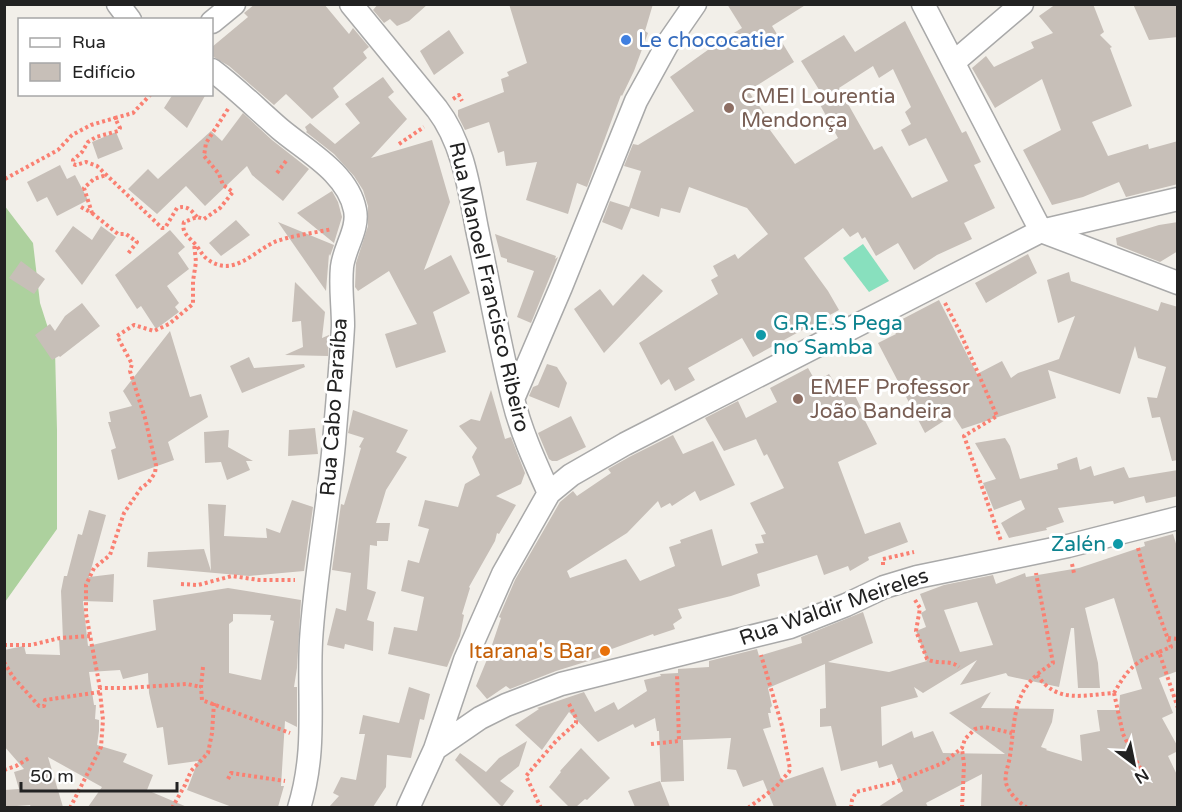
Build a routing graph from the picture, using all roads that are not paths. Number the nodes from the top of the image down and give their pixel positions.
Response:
1 (118, 4) edge
2 (234, 4) edge
3 (351, 4) edge
4 (695, 4) edge
5 (924, 4) edge
6 (1022, 4) edge
7 (128, 18) edge
8 (213, 21) edge
9 (954, 62) junction
10 (213, 71) edge
11 (1178, 199) edge
12 (1041, 231) junction
13 (1178, 283) edge
14 (513, 399) junction
15 (549, 493) junction
16 (1178, 518) edge
17 (435, 748) junction
18 (303, 797) edge
19 (408, 807) edge

1 - 7 street
2 - 8 street
3 - 14 street, Rua Manoel Francisco Ribeiro
4 - 14 street
5 - 9 street
6 - 9 street
9 - 12 street
10 - 18 street, Rua Cabo Paraíba
11 - 12 street
12 - 13 street
12 - 15 street
14 - 15 street, Rua Manoel Francisco Ribeiro
15 - 17 street
16 - 17 street, Rua Waldir Meireles
17 - 19 street

